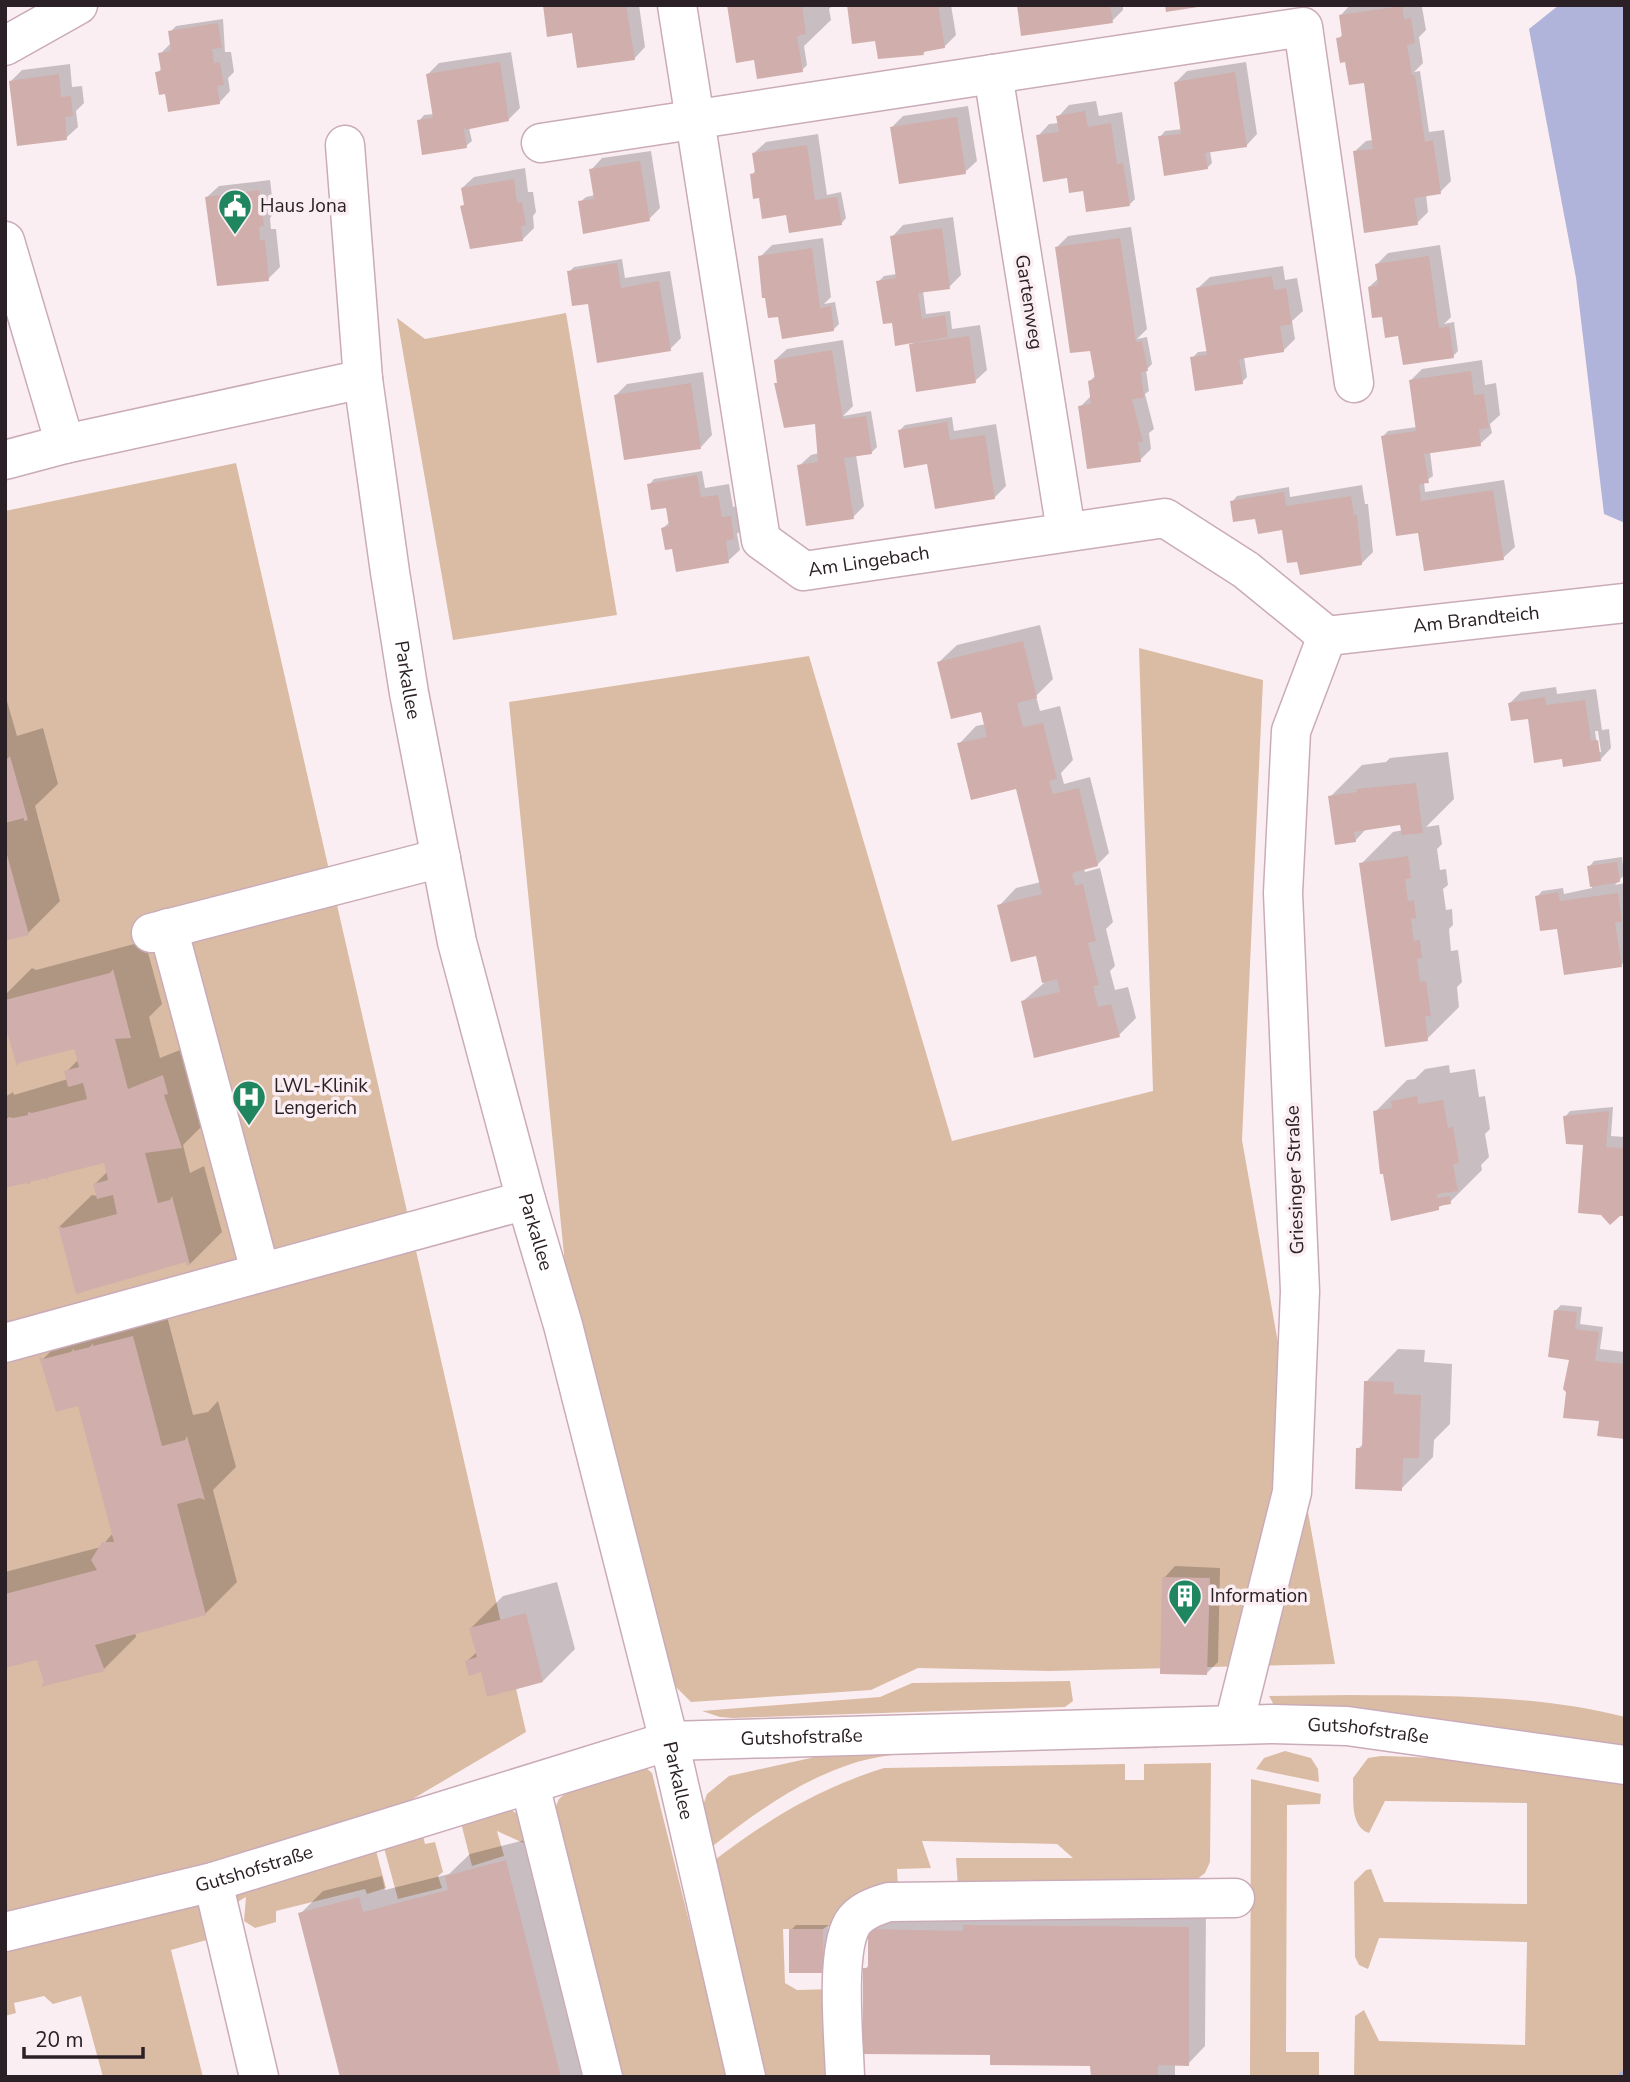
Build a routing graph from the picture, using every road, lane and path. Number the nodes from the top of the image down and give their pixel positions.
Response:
1 (78, 5) edge
2 (677, 5) edge
3 (1302, 16) edge
4 (5, 46) edge
5 (993, 74) junction
6 (694, 121) junction
7 (541, 143) dead end
8 (345, 145) dead end
9 (5, 241) edge
10 (363, 379) junction
11 (1354, 383) dead end
12 (65, 444) junction
13 (5, 460) edge
14 (1066, 531) junction
15 (1624, 606) edge
16 (1327, 636) junction
17 (441, 858) junction
18 (526, 1200) junction
19 (260, 1271) junction
20 (5, 1343) edge
21 (1234, 1724) junction
22 (669, 1741) junction
23 (1625, 1765) edge
24 (530, 1785) junction
25 (213, 1882) junction
26 (1235, 1898) dead end
27 (5, 1933) edge
28 (259, 2077) edge
29 (603, 2077) edge
30 (746, 2077) edge
31 (845, 2077) edge

1 - 4 street
2 - 6 street, Am Lingebach
3 - 5 street
3 - 11 street
5 - 6 street
5 - 14 street, Gartenweg
6 - 7 street
6 - 14 street, Am Lingebach
8 - 10 street, Parkallee
9 - 12 street
10 - 12 street
10 - 17 street, Parkallee
12 - 13 street
14 - 16 street, Am Lingebach
15 - 16 street, Am Brandteich
16 - 21 street, Griesinger Straße
17 - 18 street, Parkallee
17 - 19 street
18 - 19 street
18 - 22 street, Parkallee
19 - 20 street
21 - 22 street, Gutshofstraße
21 - 23 street, Gutshofstraße
22 - 24 street, Gutshofstraße
22 - 30 street, Parkallee
24 - 25 street, Gutshofstraße
24 - 29 street
25 - 27 street, Gutshofstraße
25 - 28 street
26 - 31 street

